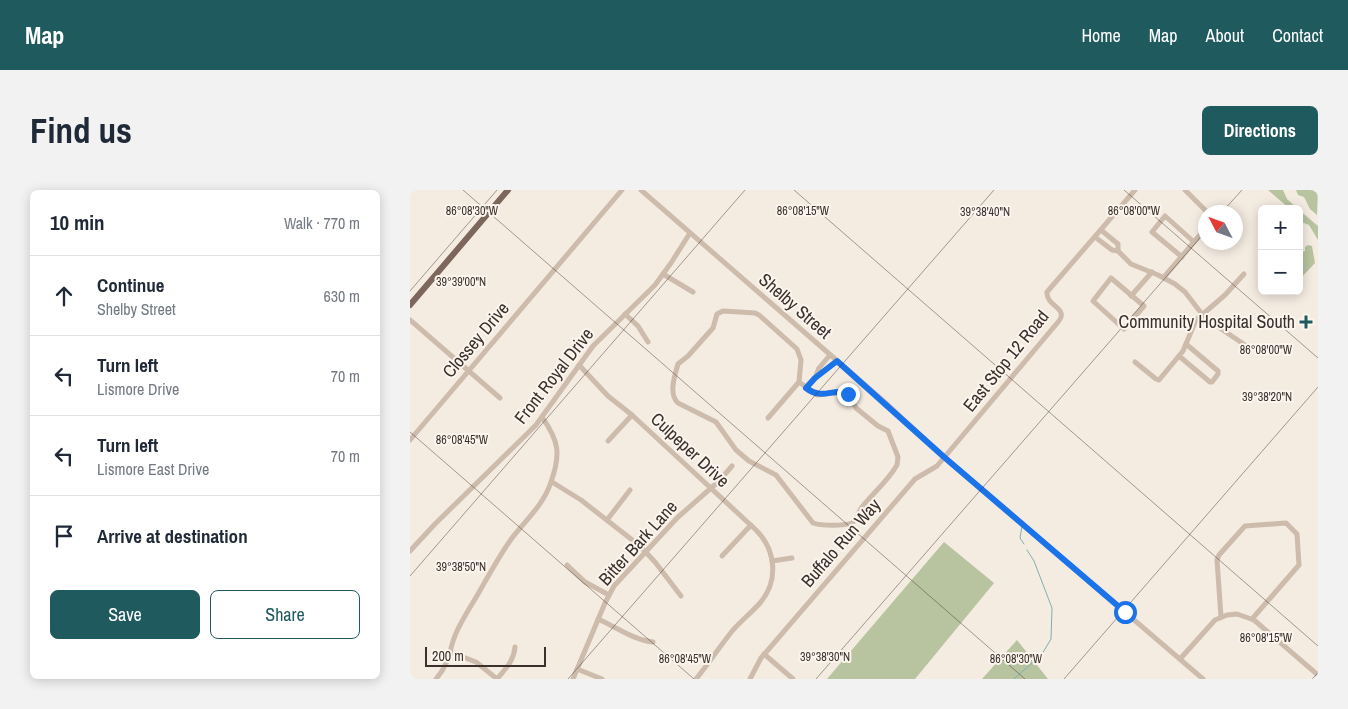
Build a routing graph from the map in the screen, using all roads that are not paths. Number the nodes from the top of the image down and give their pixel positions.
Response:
1 (508, 190) edge
2 (622, 190) edge
3 (641, 190) edge
4 (1135, 190) edge
5 (1185, 190) edge
6 (1200, 205) edge
7 (1101, 230) junction
8 (690, 233) junction
9 (1095, 237) junction
10 (1198, 237) edge
11 (1194, 242) junction
12 (1118, 251) junction
13 (1182, 257) junction
14 (1152, 272) junction
15 (663, 274) junction
16 (1244, 274) dead end
17 (1164, 278) junction
18 (693, 292) dead end
19 (1131, 296) junction
20 (410, 305) edge
21 (625, 314) junction
22 (1202, 315) junction
23 (410, 320) edge
24 (648, 342) dead end
25 (1186, 344) junction
26 (1248, 347) dead end
27 (830, 355) junction
28 (1179, 356) junction
29 (837, 361) junction
30 (1135, 362) dead end
31 (579, 365) junction
32 (468, 371) junction
33 (815, 378) junction
34 (799, 382) junction
35 (806, 388) junction
36 (500, 398) dead end
37 (632, 415) junction
38 (542, 418) junction
39 (768, 418) dead end
40 (410, 440) edge
41 (608, 441) dead end
42 (944, 457) junction
43 (732, 466) dead end
44 (552, 482) junction
45 (710, 488) junction
46 (630, 490) dead end
47 (607, 520) junction
48 (751, 525) junction
49 (410, 551) edge
50 (646, 551) junction
51 (722, 556) dead end
52 (792, 558) dead end
53 (772, 561) junction
54 (568, 565) dead end
55 (609, 595) junction
56 (681, 596) dead end
57 (1221, 617) junction
58 (598, 619) junction
59 (1252, 619) junction
60 (653, 642) dead end
61 (515, 647) dead end
62 (450, 652) junction
63 (764, 654) junction
64 (1180, 659) junction
65 (577, 669) junction
66 (1318, 675) edge
67 (1200, 678) edge
68 (436, 679) edge
69 (497, 679) edge
70 (573, 679) edge
71 (602, 679) edge
72 (696, 679) edge
73 (750, 679) edge
74 (793, 679) edge

1 - 20 main road
2 - 32 street, Clossey Drive
3 - 8 street, Shelby Street
4 - 7 street, East Stop 12 Road
5 - 6 street
7 - 9 street, East Stop 12 Road
7 - 12 street
8 - 15 street, Front Royal Drive
8 - 27 street, Shelby Street
9 - 12 street
9 - 42 street, East Stop 12 Road
10 - 11 street
11 - 13 street
11 - 13 street
12 - 14 street
13 - 17 street
14 - 17 street
14 - 19 street
15 - 18 street
15 - 21 street, Front Royal Drive
16 - 22 street
17 - 22 street
19 - 19 street
21 - 24 street
21 - 31 street, Front Royal Drive
22 - 25 street
22 - 26 street
23 - 32 street
25 - 28 street
25 - 28 street
27 - 29 street, Shelby Street
27 - 33 street
28 - 30 street
29 - 33 street
29 - 42 street, Shelby Street
31 - 37 street, Culpeper Drive
31 - 38 street, Front Royal Drive
32 - 36 street
32 - 40 street, Clossey Drive
33 - 35 street
34 - 35 street
34 - 35 street
34 - 39 street
37 - 41 street
37 - 45 street, Culpeper Drive
38 - 44 street
38 - 49 street, Front Royal Drive
42 - 63 street, Buffalo Run Way
42 - 64 street, Shelby Street
43 - 45 street, Bitter Bark Lane
44 - 47 street
44 - 62 street
45 - 48 street, Culpeper Drive
45 - 50 street, Bitter Bark Lane
46 - 47 street
47 - 50 street
48 - 51 street
48 - 53 street, Culpeper Drive
50 - 55 street, Bitter Bark Lane
50 - 56 street
52 - 53 street
53 - 72 street
54 - 55 street
55 - 58 street, Bitter Bark Lane
57 - 59 street
57 - 59 street
57 - 64 street
58 - 60 street
58 - 65 street, Bitter Bark Lane
59 - 66 street
61 - 69 street
62 - 68 street
62 - 69 street
63 - 73 street, Buffalo Run Way
63 - 74 street
64 - 67 street, Shelby Street
65 - 70 street, Bitter Bark Lane
65 - 71 street

